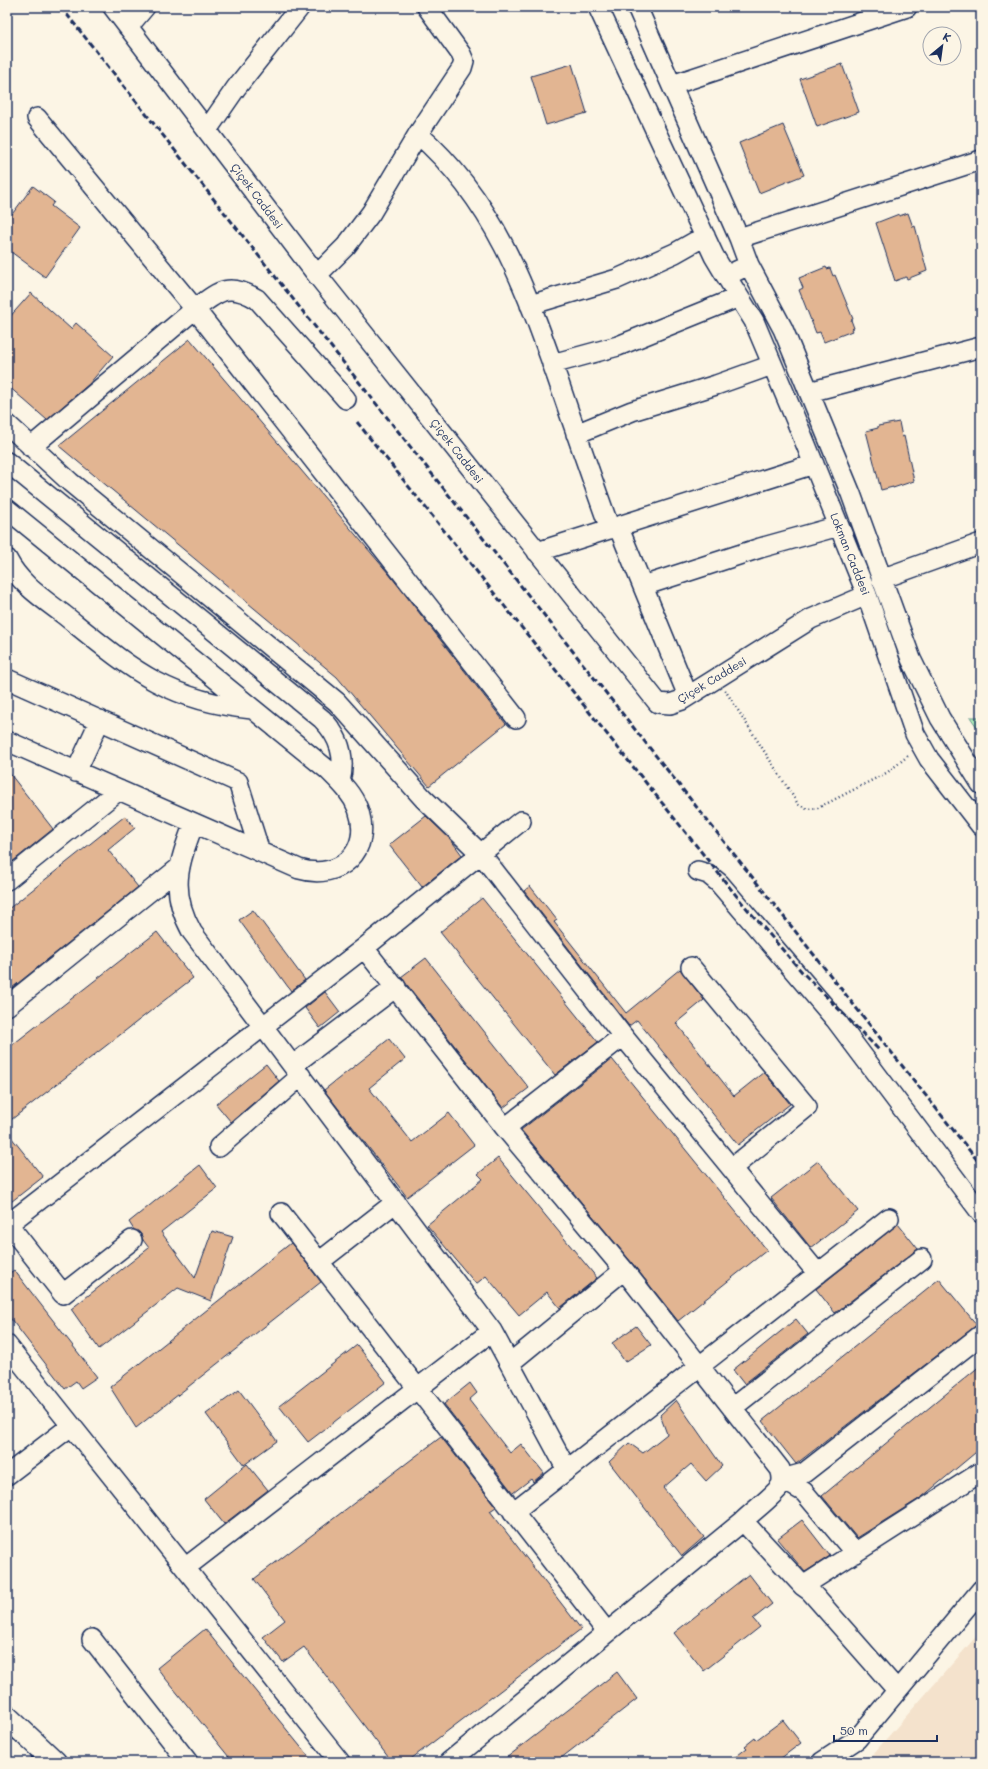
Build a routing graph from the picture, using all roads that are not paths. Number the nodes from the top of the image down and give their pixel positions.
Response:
1 (113, 7) edge
2 (145, 7) edge
3 (300, 7) edge
4 (427, 7) edge
5 (598, 7) edge
6 (637, 7) edge
7 (907, 7) edge
8 (128, 27) junction
9 (672, 85) junction
10 (37, 118) dead end
11 (207, 130) junction
12 (418, 134) junction
13 (981, 160) edge
14 (705, 236) junction
15 (739, 238) junction
16 (749, 265) junction
17 (317, 275) junction
18 (726, 276) junction
19 (739, 297) junction
20 (530, 306) junction
21 (195, 308) junction
22 (981, 347) edge
23 (552, 364) junction
24 (772, 365) junction
25 (809, 392) junction
26 (346, 399) dead end
27 (7, 424) edge
28 (576, 434) junction
29 (31, 447) junction
30 (7, 462) edge
31 (814, 464) junction
32 (7, 509) edge
33 (839, 526) junction
34 (614, 527) junction
35 (981, 543) edge
36 (537, 552) junction
37 (7, 559) edge
38 (881, 579) junction
39 (643, 586) junction
40 (867, 595) junction
41 (7, 679) edge
42 (688, 696) junction
43 (252, 709) junction
44 (516, 718) dead end
45 (100, 720) junction
46 (7, 741) edge
47 (76, 772) junction
48 (340, 782) junction
49 (981, 784) edge
50 (119, 790) junction
51 (521, 821) dead end
52 (194, 823) junction
53 (981, 826) edge
54 (260, 852) junction
55 (481, 854) junction
56 (180, 867) junction
57 (698, 871) dead end
58 (7, 880) edge
59 (364, 948) junction
60 (691, 967) dead end
61 (396, 987) junction
62 (7, 1006) edge
63 (263, 1026) junction
64 (622, 1036) junction
65 (297, 1071) junction
66 (505, 1128) junction
67 (219, 1147) dead end
68 (732, 1168) junction
69 (396, 1202) junction
70 (281, 1213) dead end
71 (981, 1213) edge
72 (889, 1218) dead end
73 (7, 1224) edge
74 (132, 1240) dead end
75 (922, 1259) dead end
76 (319, 1262) junction
77 (624, 1270) junction
78 (818, 1274) junction
79 (492, 1331) junction
80 (981, 1335) edge
81 (7, 1345) edge
82 (510, 1363) junction
83 (700, 1367) junction
84 (417, 1388) junction
85 (732, 1408) junction
86 (71, 1426) junction
87 (566, 1470) junction
88 (981, 1472) edge
89 (7, 1475) edge
90 (782, 1479) junction
91 (513, 1512) junction
92 (743, 1521) junction
93 (855, 1553) junction
94 (185, 1568) junction
95 (803, 1586) junction
96 (981, 1590) edge
97 (607, 1632) junction
98 (92, 1639) dead end
99 (897, 1690) junction
100 (7, 1716) edge
101 (7, 1749) edge
102 (825, 1761) edge
103 (21, 1762) edge
104 (55, 1762) edge
105 (188, 1762) edge
106 (340, 1762) edge
107 (449, 1762) edge

1 - 8 street, Çiçek Caddesi
2 - 8 street
3 - 11 street
4 - 12 street
5 - 14 street, Lokman Caddesi
6 - 9 street, Lokman Caddesi
7 - 9 street
8 - 11 street, Çiçek Caddesi
9 - 15 street, Lokman Caddesi
10 - 21 street
11 - 17 street, Çiçek Caddesi
12 - 17 street
12 - 20 street
13 - 15 street
14 - 18 street, Lokman Caddesi
14 - 20 street
15 - 16 street, Lokman Caddesi
16 - 18 street
16 - 25 street, Lokman Caddesi
17 - 36 street, Çiçek Caddesi
18 - 19 street, Lokman Caddesi
19 - 23 street
19 - 24 street, Lokman Caddesi
20 - 23 street
21 - 26 street
21 - 29 street
21 - 44 street
22 - 25 street
23 - 28 street
24 - 28 street
24 - 31 street, Lokman Caddesi
25 - 38 street, Lokman Caddesi
27 - 29 street
28 - 34 street
29 - 55 street
30 - 48 street
31 - 33 street, Lokman Caddesi
31 - 34 street
32 - 43 street
33 - 39 street
33 - 40 street, Lokman Caddesi
34 - 36 street
34 - 39 street
35 - 38 street
36 - 42 street, Çiçek Caddesi
37 - 43 street
38 - 49 street, Lokman Caddesi
39 - 42 street
40 - 42 street, Çiçek Caddesi
40 - 53 street, Lokman Caddesi
41 - 45 street
43 - 48 street
45 - 47 street
45 - 54 street
46 - 47 street
47 - 50 street
48 - 54 street
50 - 52 street
50 - 58 street
51 - 55 street
52 - 54 street
52 - 56 street
55 - 59 street
55 - 64 street
56 - 62 street
56 - 63 street
57 - 71 street
59 - 61 street
59 - 63 street
60 - 68 street
61 - 65 street
61 - 66 street
63 - 65 street
63 - 73 street
64 - 66 street
64 - 68 street
65 - 67 street
65 - 69 street
66 - 77 street
68 - 78 street
69 - 76 street
69 - 79 street
70 - 76 street
72 - 78 street
73 - 74 street
75 - 85 street
76 - 84 street
77 - 82 street
77 - 83 street
78 - 83 street
79 - 82 street
79 - 84 street
80 - 90 street
81 - 86 street
82 - 87 street
83 - 85 street
83 - 87 street
84 - 91 street
84 - 94 street
85 - 90 street
86 - 89 street
86 - 94 street
87 - 91 street
88 - 93 street
90 - 92 street
90 - 93 street
91 - 97 street
92 - 95 street
92 - 97 street
93 - 95 street
94 - 106 street
95 - 99 street
96 - 99 street
97 - 107 street
98 - 105 street
99 - 102 street
100 - 104 highway
101 - 103 highway

